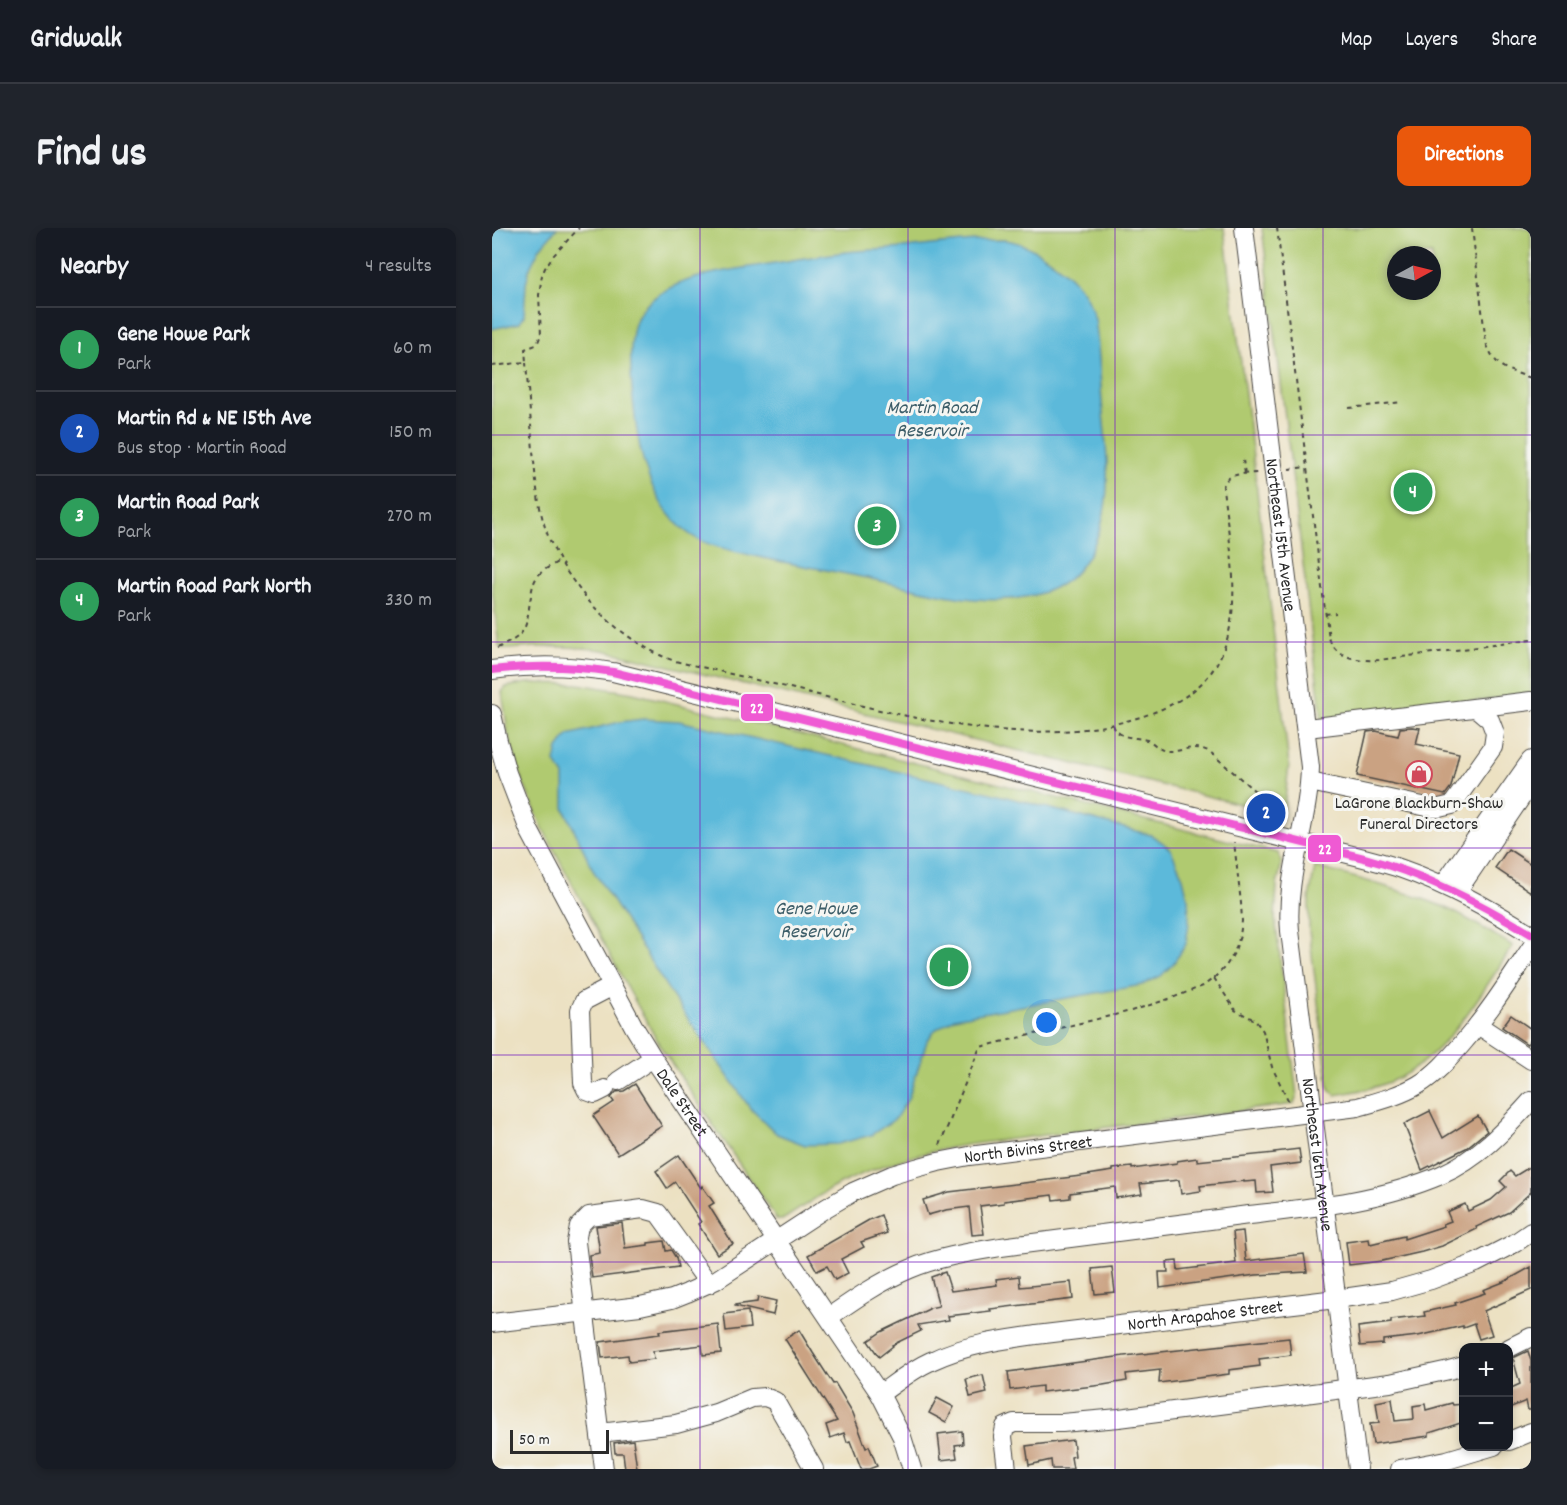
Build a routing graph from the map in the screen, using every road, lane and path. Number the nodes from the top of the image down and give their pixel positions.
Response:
1 (579, 228) edge
2 (1244, 228) edge
3 (1277, 228) edge
4 (1472, 228) edge
5 (526, 362) junction
6 (492, 366) edge
7 (1531, 378) edge
8 (1402, 402) dead end
9 (1349, 408) dead end
10 (1243, 459) dead end
11 (1307, 467) junction
12 (1289, 469) dead end
13 (1258, 473) dead end
14 (1245, 474) junction
15 (560, 561) junction
16 (1335, 612) dead end
17 (1325, 614) junction
18 (1531, 640) edge
19 (497, 648) dead end
20 (492, 670) edge
21 (1531, 701) edge
22 (1476, 708) junction
23 (492, 714) edge
24 (1113, 724) junction
25 (1306, 728) junction
26 (1531, 760) edge
27 (1310, 782) junction
28 (1531, 783) edge
29 (1283, 819) dead end
30 (1233, 840) dead end
31 (1299, 842) junction
32 (1450, 889) junction
33 (1531, 934) edge
34 (1531, 948) edge
35 (1214, 978) junction
36 (611, 987) junction
37 (1478, 1025) junction
38 (653, 1058) junction
39 (1531, 1060) edge
40 (1531, 1101) edge
41 (1292, 1106) dead end
42 (1313, 1112) junction
43 (938, 1151) dead end
44 (1325, 1206) junction
45 (1531, 1232) edge
46 (777, 1240) junction
47 (709, 1284) junction
48 (1336, 1299) junction
49 (585, 1312) junction
50 (829, 1317) junction
51 (492, 1323) edge
52 (1531, 1337) edge
53 (1513, 1346) edge
54 (1459, 1367) edge
55 (1347, 1388) junction
56 (880, 1394) junction
57 (1531, 1432) edge
58 (600, 1433) junction
59 (1513, 1439) edge
60 (1477, 1451) edge
61 (604, 1469) edge
62 (814, 1469) edge
63 (912, 1469) edge
64 (1006, 1469) edge
65 (1358, 1469) edge
66 (1400, 1469) edge

1 - 5 path
2 - 25 street, Northeast 15th Avenue
3 - 11 path
4 - 7 path
5 - 6 path
5 - 15 path
8 - 9 path
10 - 14 path
11 - 12 path
11 - 17 path
13 - 14 path
14 - 24 path
15 - 19 path
15 - 24 path
16 - 17 path
17 - 18 path
20 - 31 street
21 - 22 street
22 - 25 street
22 - 27 street
23 - 36 street, Dale Street
24 - 29 path
25 - 27 street, Northeast 15th Avenue
26 - 32 street
27 - 31 street, Northeast 15th Avenue
28 - 32 street
30 - 35 path
31 - 32 street
31 - 42 street, Northeast 16th Avenue
32 - 33 street
34 - 37 street, North Bivins Street
35 - 41 path
35 - 43 path
36 - 38 street, Dale Street
36 - 38 street
37 - 39 street
37 - 42 street, North Bivins Street
38 - 46 street, Dale Street
40 - 44 street
42 - 44 street, Northeast 16th Avenue
42 - 46 street, North Bivins Street
44 - 48 street, Northeast 16th Avenue
44 - 50 street
45 - 48 street, North Arapahoe Street
46 - 47 street, North Bivins Street
46 - 50 street, Dale Street
47 - 49 street, North Bivins Street
47 - 49 street
48 - 55 street, Northeast 16th Avenue
48 - 56 street, North Arapahoe Street
49 - 51 street, North Bivins Street
49 - 58 street
50 - 56 street, Dale Street
52 - 53 street
54 - 55 street
55 - 64 street
55 - 65 street, Northeast 16th Avenue
56 - 63 street, Dale Street
57 - 59 street
58 - 61 street
58 - 62 street
60 - 66 street

